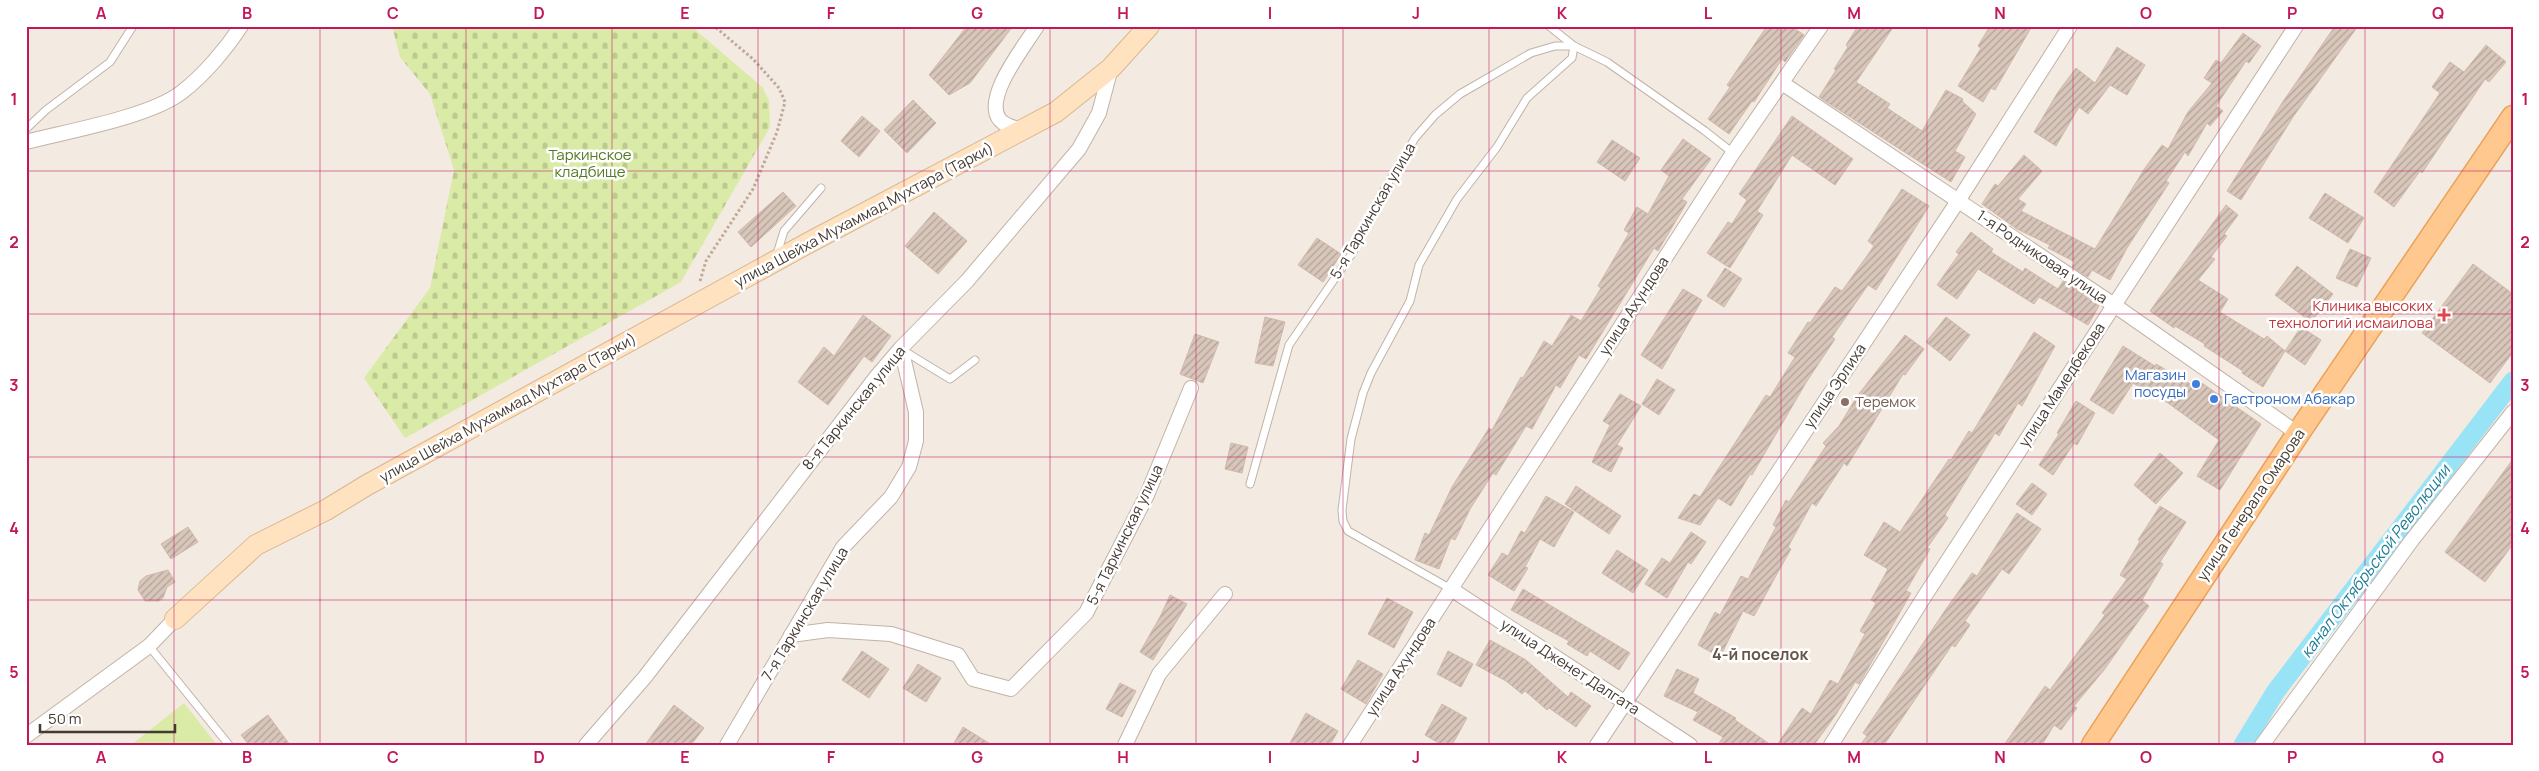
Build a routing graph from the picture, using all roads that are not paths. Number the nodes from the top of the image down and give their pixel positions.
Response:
1 (133, 26) edge
2 (240, 26) edge
3 (1037, 26) edge
4 (1149, 26) edge
5 (1549, 26) edge
6 (1821, 26) edge
7 (2070, 26) edge
8 (2296, 26) edge
9 (1574, 46) junction
10 (1111, 68) junction
11 (1782, 83) junction
12 (2513, 117) edge
13 (2513, 122) edge
14 (26, 129) edge
15 (1025, 131) junction
16 (26, 142) edge
17 (1733, 154) junction
18 (821, 188) dead end
19 (1958, 201) junction
20 (774, 262) junction
21 (2114, 306) junction
22 (901, 348) junction
23 (975, 360) dead end
24 (1191, 388) dead end
25 (2513, 412) edge
26 (2300, 435) junction
27 (1250, 484) dead end
28 (1451, 588) junction
29 (1225, 594) dead end
30 (175, 619) joint
31 (791, 636) junction
32 (149, 646) junction
33 (1624, 703) junction
34 (26, 736) edge
35 (229, 745) edge
36 (586, 745) edge
37 (727, 745) edge
38 (1125, 745) edge
39 (1350, 745) edge
40 (1597, 745) edge
41 (1690, 745) edge
42 (1831, 745) edge
43 (2094, 745) edge
44 (2262, 745) edge

1 - 14 lane
2 - 16 street
3 - 15 street, улица Шейха Мухаммад Мухтара (Тарки)
4 - 10 street, улица Шейха Мухаммад Мухтара (Тарки)
5 - 9 lane, 5-я Таркинская улица
6 - 11 street, улица Ахундова
7 - 19 street, улица Эрлиха
8 - 21 street, улица Мамедбекова
9 - 17 lane, 5-я Таркинская улица
9 - 27 lane, 5-я Таркинская улица
9 - 28 lane
10 - 15 street, улица Шейха Мухаммад Мухтара (Тарки)
10 - 22 street, 8-я Таркинская улица
11 - 17 street, улица Ахундова
11 - 19 street, 1-я Родниковая улица
12 - 43 main road, улица Генерала Омарова
13 - 26 main road, улица Генерала Омарова
15 - 20 street, улица Шейха Мухаммад Мухтара (Тарки)
17 - 28 street, улица Ахундова
18 - 20 lane
19 - 21 street, 1-я Родниковая улица
19 - 33 street, улица Эрлиха
20 - 30 street, улица Шейха Мухаммад Мухтара (Тарки)
21 - 26 street, 1-я Родниковая улица
21 - 42 street, улица Мамедбекова
22 - 23 lane
22 - 31 street, 7-я Таркинская улица
22 - 36 street, 8-я Таркинская улица
24 - 31 street, 5-я Таркинская улица
25 - 44 street
26 - 43 main road, улица Генерала Омарова
28 - 33 street, улица Дженет Далгата
28 - 39 street, улица Ахундова
29 - 38 street
30 - 32 street, улица Шейха Мухаммад Мухтара (Тарки)
31 - 37 street, 7-я Таркинская улица
32 - 34 street, улица Шейха Мухаммад Мухтара (Тарки)
32 - 35 lane
33 - 40 street, улица Эрлиха
33 - 41 street, улица Дженет Далгата

